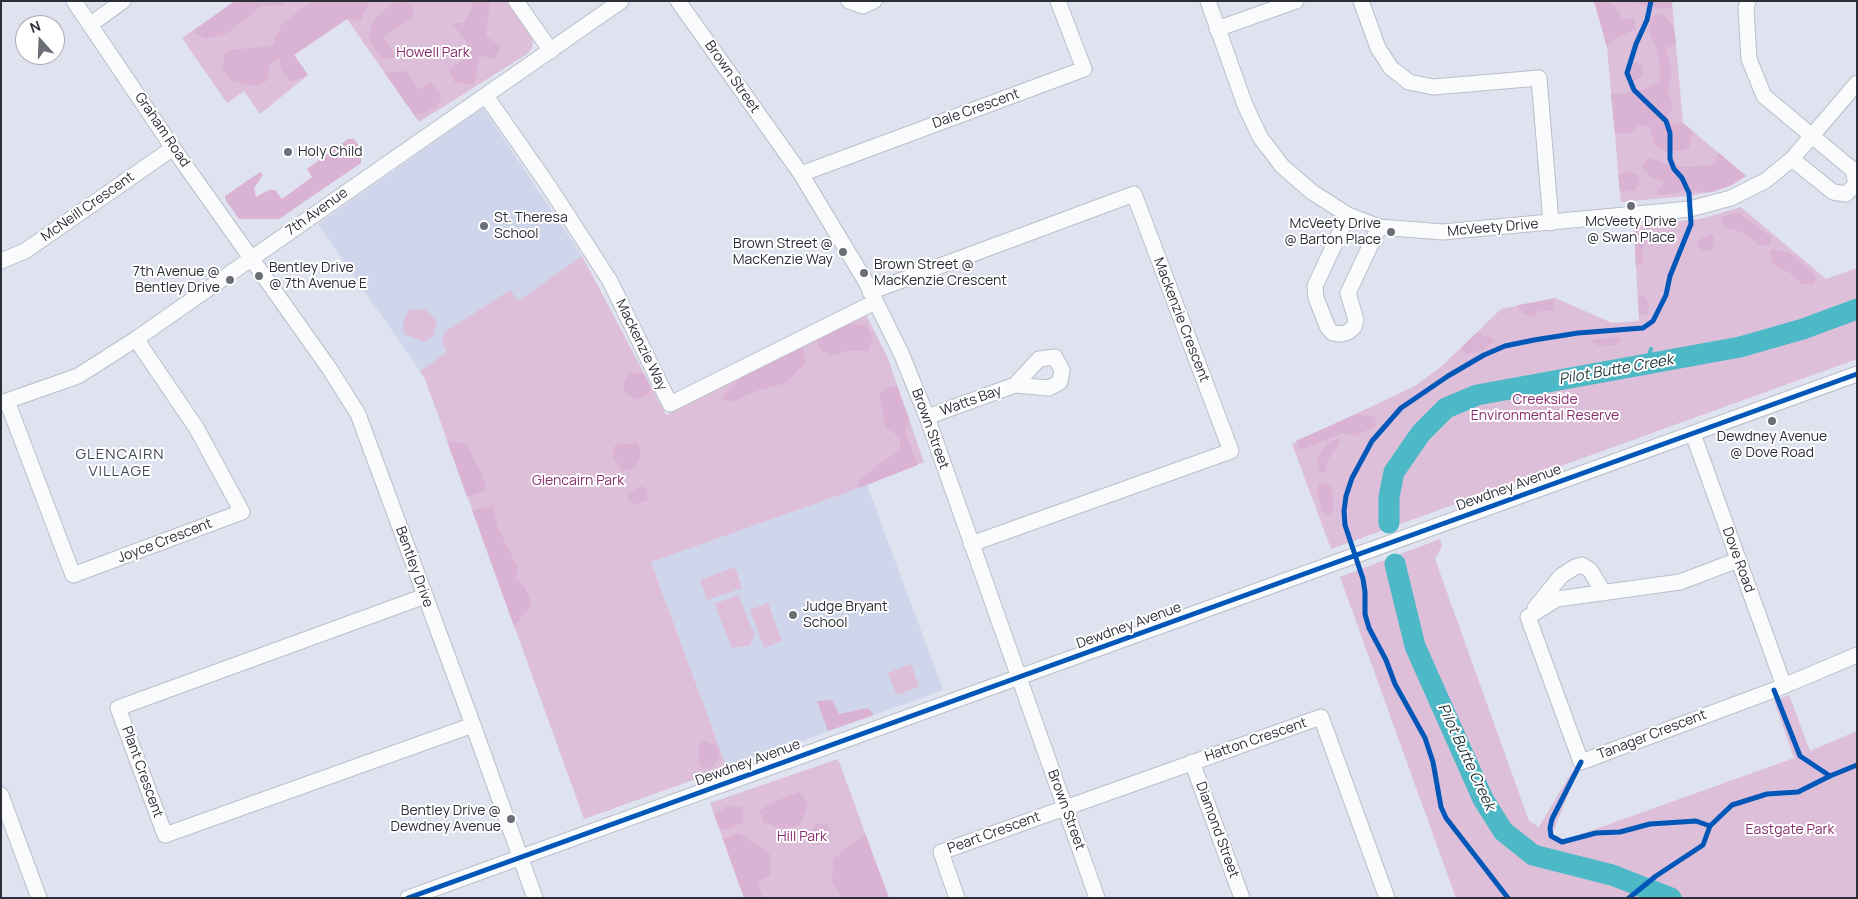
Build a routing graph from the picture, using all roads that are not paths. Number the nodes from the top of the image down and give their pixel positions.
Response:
1 (74, 1) edge
2 (123, 1) edge
3 (516, 1) edge
4 (621, 1) edge
5 (678, 1) edge
6 (848, 1) edge
7 (874, 1) edge
8 (1058, 1) edge
9 (1208, 1) edge
10 (1296, 1) edge
11 (1361, 1) edge
12 (1748, 1) edge
13 (91, 24) junction
14 (1217, 29) junction
15 (551, 51) junction
16 (1857, 84) edge
17 (486, 96) junction
18 (1812, 137) junction
19 (173, 148) junction
20 (1792, 159) junction
21 (801, 174) junction
22 (1348, 215) junction
23 (1551, 223) junction
24 (1379, 227) junction
25 (252, 257) junction
26 (1, 260) edge
27 (873, 297) junction
28 (136, 339) junction
29 (1857, 374) edge
30 (1015, 386) dead end
31 (4, 402) edge
32 (927, 417) junction
33 (1693, 434) junction
34 (972, 544) junction
35 (1738, 560) junction
36 (1604, 593) junction
37 (425, 596) junction
38 (1528, 617) junction
39 (1857, 655) edge
40 (1019, 677) junction
41 (1784, 686) junction
42 (473, 724) junction
43 (1192, 762) junction
44 (1, 795) edge
45 (1065, 808) junction
46 (520, 857) junction
47 (39, 898) edge
48 (408, 898) edge
49 (535, 898) edge
50 (957, 898) edge
51 (1097, 898) edge
52 (1242, 898) edge
53 (1387, 898) edge

1 - 13 street, Graham Road
2 - 13 street
3 - 15 street
4 - 15 street, 7th Avenue
5 - 21 street, Brown Street
6 - 7 street
8 - 21 street, Dale Crescent
9 - 14 street, McVeety Drive
10 - 14 street
11 - 23 street
12 - 18 street
13 - 19 street, Graham Road
14 - 22 street, McVeety Drive
15 - 17 street, 7th Avenue
16 - 18 street, McVeety Drive
17 - 25 street, 7th Avenue
17 - 27 street, Mackenzie Way
18 - 20 street, McVeety Drive
18 - 20 street
19 - 25 street, Graham Road
19 - 26 street, McNeill Crescent
20 - 23 street, McVeety Drive
21 - 27 street, Brown Street
22 - 24 street, McVeety Drive
22 - 24 street
23 - 24 street, McVeety Drive
25 - 28 street, 7th Avenue
25 - 37 street, Bentley Drive
27 - 32 street, Brown Street
27 - 34 street, Mackenzie Crescent
28 - 31 street, 7th Avenue
28 - 31 street, Joyce Crescent
29 - 33 street, Dewdney Avenue
30 - 32 street, Watts Bay
32 - 34 street, Brown Street
33 - 35 street, Dove Road
33 - 40 street, Dewdney Avenue
34 - 40 street, Brown Street
35 - 36 street
35 - 41 street, Dove Road
36 - 38 street
36 - 38 street
37 - 42 street, Bentley Drive
37 - 42 street, Plant Crescent
38 - 41 street, Tanager Crescent
39 - 41 street
40 - 45 street, Brown Street
40 - 46 street, Dewdney Avenue
42 - 46 street, Bentley Drive
43 - 45 street, Hatton Crescent
43 - 52 street, Diamond Street
43 - 53 street, Hatton Crescent
44 - 47 street
45 - 50 street, Peart Crescent
45 - 51 street, Brown Street
46 - 48 street, Dewdney Avenue
46 - 49 street, Bentley Drive

